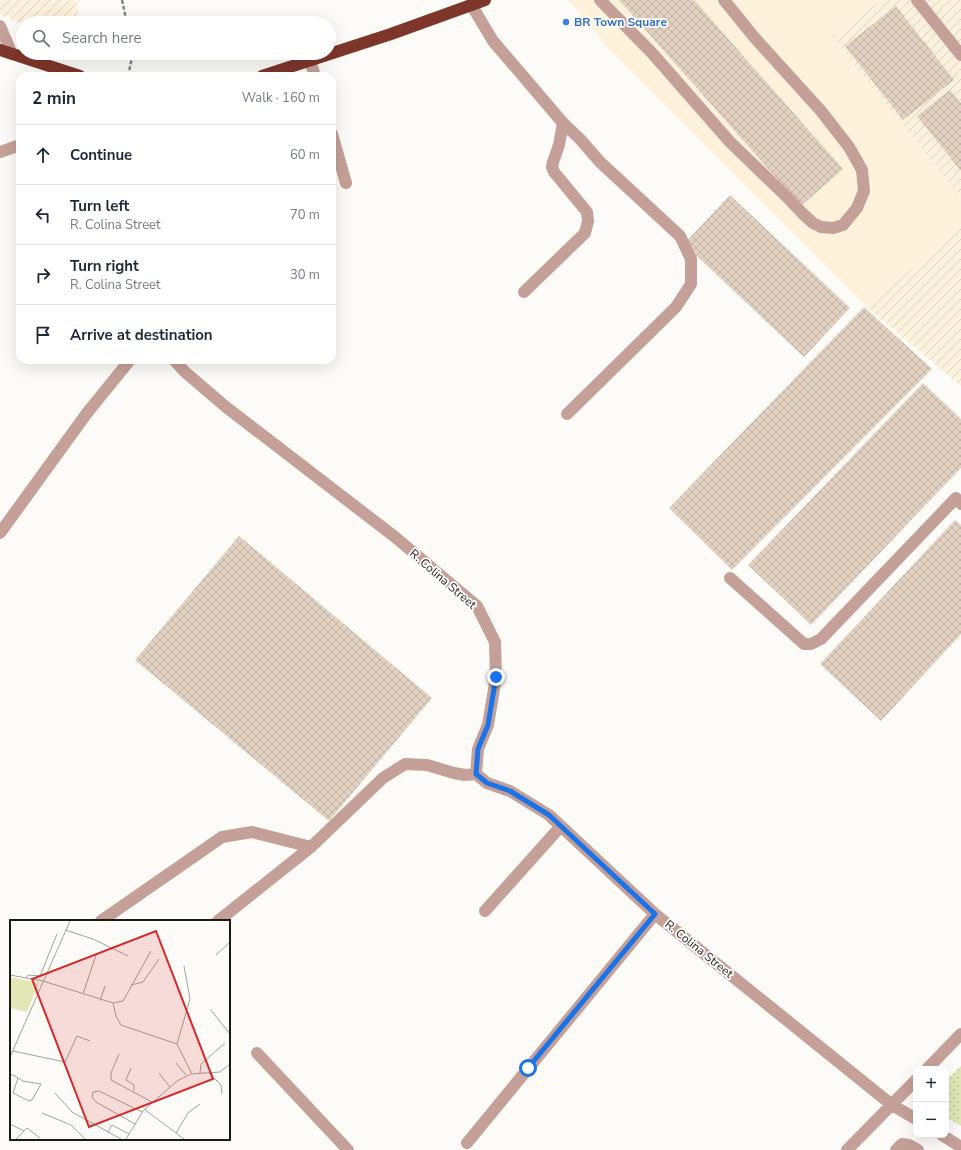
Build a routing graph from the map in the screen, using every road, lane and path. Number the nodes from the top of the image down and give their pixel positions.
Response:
1 (122, 0) edge
2 (485, 0) edge
3 (600, 0) edge
4 (724, 0) edge
5 (917, 0) edge
6 (472, 6) junction
7 (125, 16) edge
8 (0, 26) edge
9 (0, 50) edge
10 (336, 52) edge
11 (12, 54) junction
12 (16, 55) edge
13 (961, 55) edge
14 (29, 60) edge
15 (131, 60) edge
16 (313, 60) edge
17 (310, 61) junction
18 (64, 72) edge
19 (129, 72) edge
20 (275, 72) edge
21 (314, 72) edge
22 (563, 123) junction
23 (16, 146) edge
24 (336, 148) edge
25 (0, 152) edge
26 (346, 183) dead end
27 (524, 292) dead end
28 (127, 364) edge
29 (178, 364) edge
30 (566, 414) dead end
31 (961, 504) edge
32 (0, 533) edge
33 (730, 578) dead end
34 (476, 774) junction
35 (561, 826) junction
36 (311, 847) junction
37 (485, 911) dead end
38 (655, 914) junction
39 (102, 920) edge
40 (219, 920) edge
41 (961, 1034) edge
42 (257, 1053) dead end
43 (930, 1066) edge
44 (913, 1083) edge
45 (892, 1105) junction
46 (913, 1117) edge
47 (947, 1138) edge
48 (467, 1143) dead end
49 (961, 1147) edge
50 (348, 1150) edge
51 (847, 1150) edge
52 (896, 1150) edge
53 (918, 1150) edge

1 - 7 path
2 - 6 highway
3 - 4 street
5 - 13 street
6 - 10 highway
6 - 22 street
8 - 11 street
9 - 11 highway
11 - 12 highway
14 - 18 highway
15 - 19 path
16 - 17 highway
17 - 20 highway
17 - 21 street
22 - 27 street
22 - 30 street
23 - 25 street
24 - 26 street
28 - 32 street
29 - 34 street, R. Colina Street
31 - 33 street
34 - 35 street, R. Colina Street
34 - 36 street
35 - 37 street
35 - 38 street, R. Colina Street
36 - 39 street
36 - 40 street
38 - 45 street, R. Colina Street
38 - 48 street
41 - 43 street
42 - 50 street
44 - 45 street
45 - 46 street, R. Colina Street
45 - 51 street
47 - 49 street
52 - 53 street

